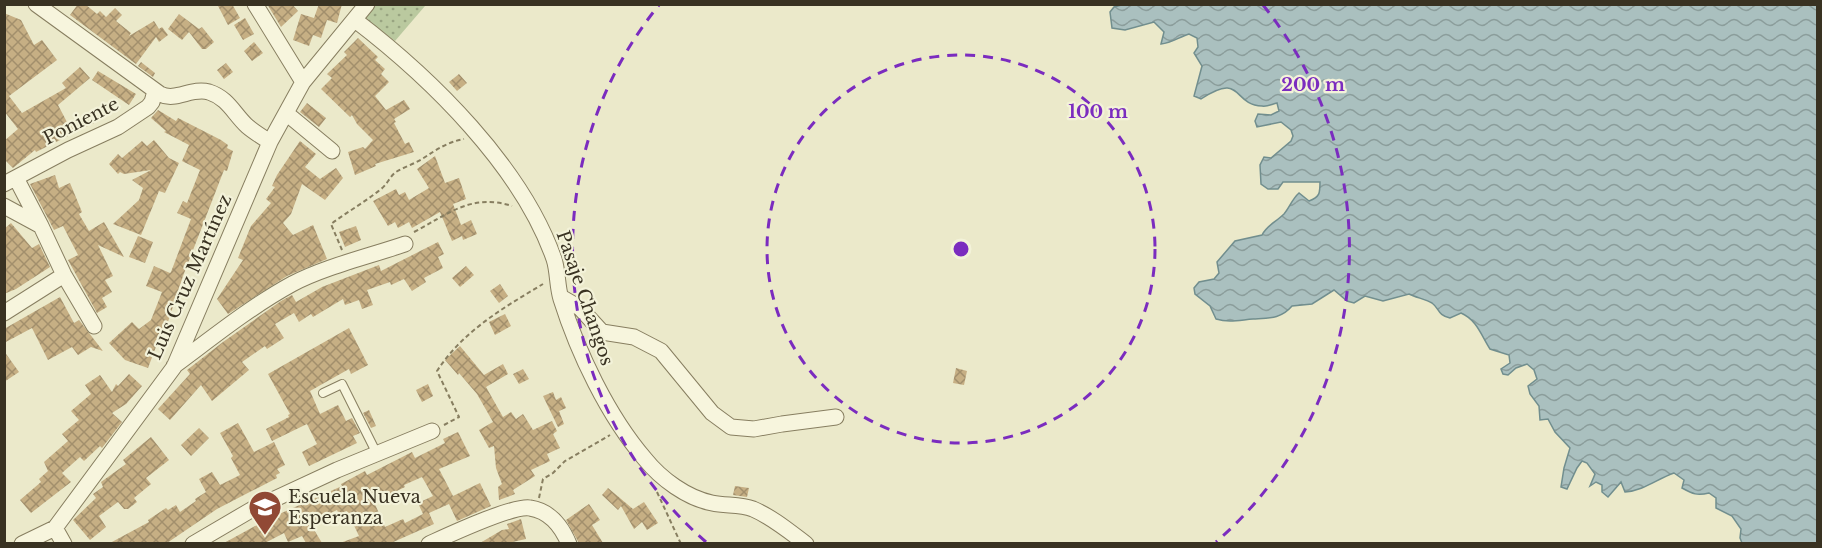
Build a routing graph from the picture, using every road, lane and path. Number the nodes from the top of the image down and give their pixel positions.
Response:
1 (36, 4) edge
2 (255, 4) edge
3 (368, 4) edge
4 (355, 20) junction
5 (303, 82) junction
6 (155, 91) junction
7 (286, 113) junction
8 (478, 136) junction
9 (270, 142) junction
10 (332, 152) dead end
11 (10, 181) edge
12 (4, 206) edge
13 (516, 208) dead end
14 (41, 226) junction
15 (405, 244) joint
16 (348, 263) junction
17 (64, 276) junction
18 (544, 283) dead end
19 (561, 297) junction
20 (4, 313) edge
21 (94, 326) dead end
22 (174, 367) junction
23 (322, 393) dead end
24 (836, 417) dead end
25 (623, 428) junction
26 (432, 431) joint
27 (377, 454) junction
28 (654, 483) dead end
29 (537, 510) junction
30 (55, 528) junction
31 (22, 543) edge
32 (64, 543) edge
33 (193, 543) edge
34 (429, 543) edge
35 (569, 543) edge
36 (681, 543) edge
37 (806, 543) edge

1 - 6 street
2 - 5 street
3 - 4 street, Luis Cruz Martínez
4 - 5 street, Luis Cruz Martínez
4 - 8 street, Pasaje Changos
5 - 7 street, Luis Cruz Martínez
6 - 9 street
6 - 11 street, Poniente
7 - 9 street, Luis Cruz Martínez
7 - 10 street
8 - 16 path
8 - 19 street, Pasaje Changos
9 - 22 street, Luis Cruz Martínez
11 - 14 street, Poniente
12 - 14 street
13 - 15 path
14 - 17 street, Poniente
15 - 16 street
16 - 22 street
17 - 20 street
17 - 21 street, Poniente
18 - 26 path
19 - 24 street
19 - 25 street, Pasaje Changos
22 - 30 street, Luis Cruz Martínez
23 - 27 lane
25 - 29 path
25 - 37 street, Pasaje Changos
26 - 27 street
27 - 33 street
28 - 36 path
29 - 34 street
29 - 35 street
30 - 31 street, Luis Cruz Martínez
30 - 32 street

